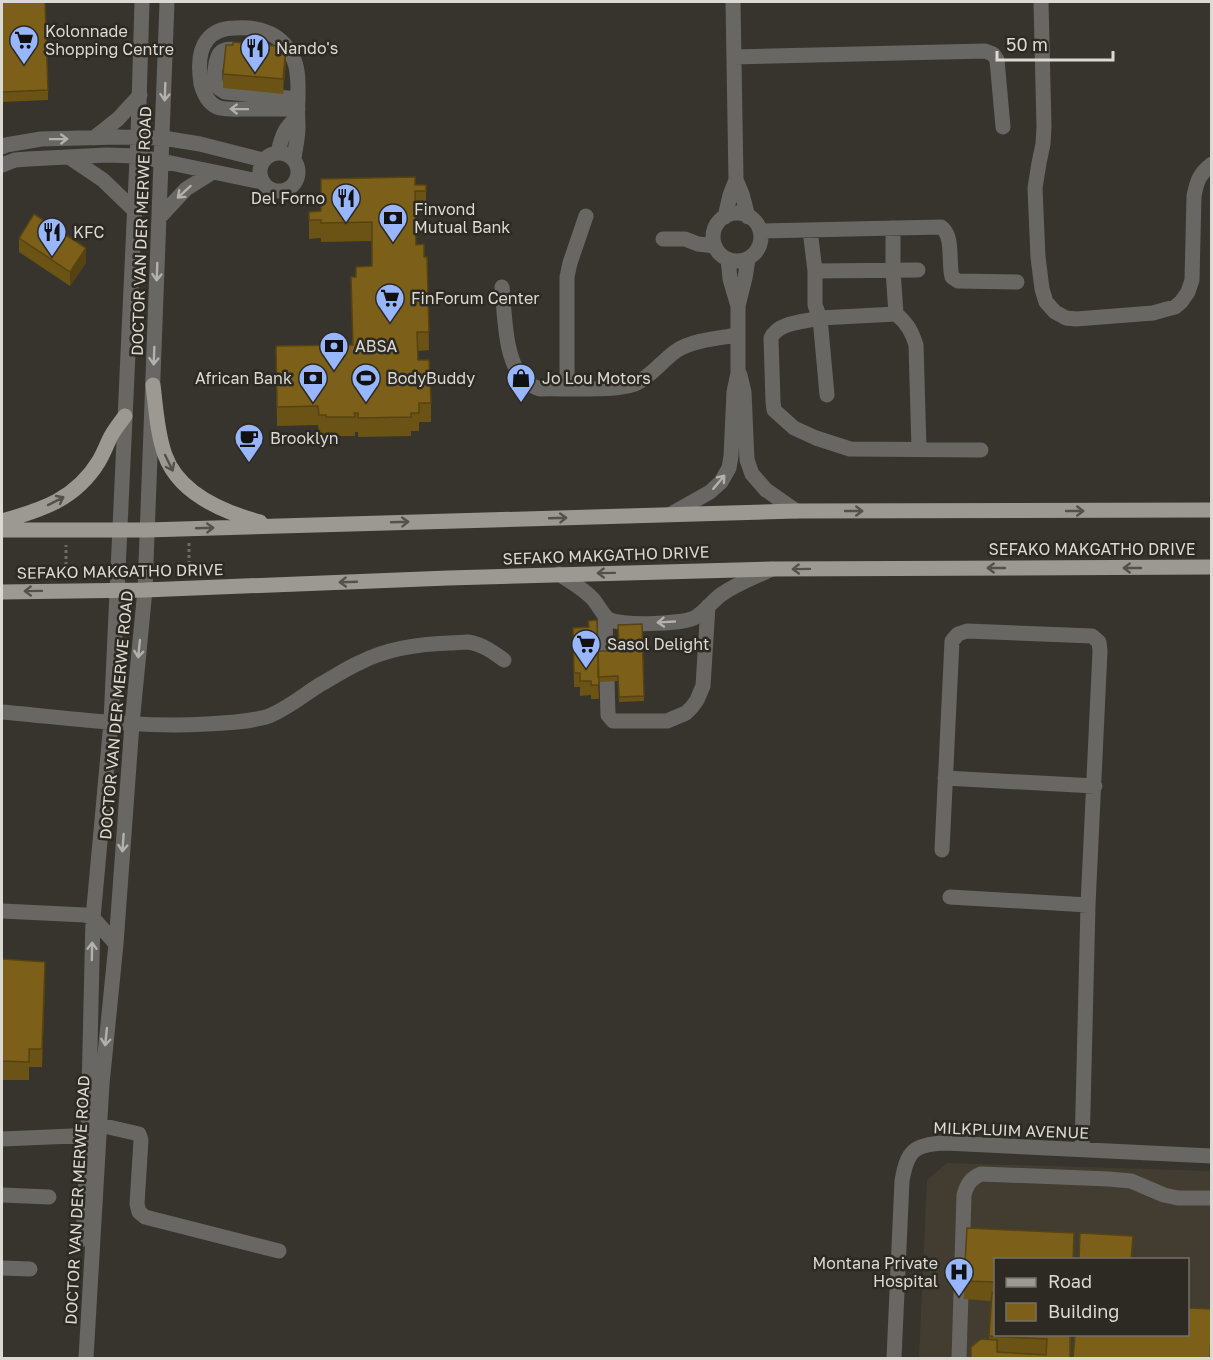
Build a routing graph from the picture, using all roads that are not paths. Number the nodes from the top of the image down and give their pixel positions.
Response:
1 (167, 2) edge
2 (733, 2) edge
3 (1041, 2) edge
4 (140, 5) edge
5 (292, 55) junction
6 (734, 57) junction
7 (140, 95) junction
8 (298, 108) junction
9 (1003, 127) dead end
10 (138, 137) junction
11 (94, 138) junction
12 (163, 138) junction
13 (2, 147) edge
14 (278, 152) junction
15 (137, 156) junction
16 (69, 157) junction
17 (294, 159) junction
18 (263, 160) junction
19 (162, 161) junction
20 (1212, 164) edge
21 (2, 165) edge
22 (213, 172) junction
23 (736, 180) junction
24 (262, 182) junction
25 (134, 210) junction
26 (586, 216) dead end
27 (725, 217) junction
28 (748, 217) junction
29 (159, 218) junction
30 (893, 228) junction
31 (714, 230) junction
32 (810, 230) junction
33 (760, 231) junction
34 (663, 239) dead end
35 (686, 239) junction
36 (715, 246) junction
37 (748, 258) junction
38 (728, 259) junction
39 (893, 270) junction
40 (918, 270) dead end
41 (815, 271) junction
42 (1017, 282) dead end
43 (502, 286) dead end
44 (738, 306) junction
45 (896, 314) junction
46 (820, 318) junction
47 (738, 335) junction
48 (738, 373) junction
49 (153, 386) junction
50 (567, 388) junction
51 (827, 394) dead end
52 (125, 416) junction
53 (919, 449) junction
54 (981, 450) dead end
55 (1207, 510) edge
56 (796, 512) junction
57 (671, 514) junction
58 (2, 520) edge
59 (278, 526) junction
60 (2, 530) edge
61 (119, 530) junction
62 (147, 530) junction
63 (772, 569) junction
64 (1212, 569) edge
65 (560, 574) junction
66 (116, 590) junction
67 (145, 591) junction
68 (2, 592) edge
69 (708, 606) junction
70 (605, 617) junction
71 (606, 656) edge
72 (504, 660) dead end
73 (607, 681) edge
74 (2, 712) edge
75 (111, 722) junction
76 (132, 724) junction
77 (945, 778) junction
78 (1095, 786) junction
79 (942, 850) dead end
80 (950, 897) dead end
81 (1088, 905) junction
82 (2, 911) edge
83 (93, 918) junction
84 (116, 944) junction
85 (96, 1132) junction
86 (2, 1139) edge
87 (1082, 1150) junction
88 (1212, 1156) edge
89 (2, 1195) edge
90 (49, 1197) dead end
91 (1212, 1198) edge
92 (279, 1251) dead end
93 (2, 1268) edge
94 (30, 1269) dead end
95 (77, 1359) edge
96 (86, 1359) edge
97 (894, 1359) edge
98 (959, 1359) edge

1 -> 12 street, DOCTOR VAN DER MERWE ROAD
2 - 6 street
3 - 20 street
4 - 7 street, DOCTOR VAN DER MERWE ROAD
5 - 8 street
5 - 8 street
8 -> 5 street
6 - 9 street
6 - 23 street
7 - 10 street, DOCTOR VAN DER MERWE ROAD
7 - 11 street
8 - 14 street
8 - 17 street
10 - 11 street
10 - 12 street
10 - 15 street, DOCTOR VAN DER MERWE ROAD
13 -> 11 street
12 - 18 street
12 - 19 street, DOCTOR VAN DER MERWE ROAD
14 - 17 street
14 - 18 street
15 - 16 street
15 - 19 street
15 - 25 street, DOCTOR VAN DER MERWE ROAD
16 - 21 street
16 - 25 street
17 - 24 street
18 - 24 street
19 - 22 street
19 - 29 street, DOCTOR VAN DER MERWE ROAD
22 - 24 street
22 -> 29 street
23 - 27 street
23 - 28 street
25 - 52 street, DOCTOR VAN DER MERWE ROAD
26 - 50 street
27 - 28 street
27 - 31 street
28 - 33 street
29 -> 49 street, DOCTOR VAN DER MERWE ROAD
30 - 32 street
30 - 39 street
30 - 42 street
31 - 35 street
31 - 36 street
32 - 33 street
32 - 41 street
33 - 37 street
34 - 35 street
35 - 36 street
36 - 38 street
37 - 38 street
37 - 44 street
38 - 44 street
39 - 40 street
39 - 41 street
39 - 45 street
41 - 46 street
43 - 50 street
44 - 47 street
45 - 46 street
45 - 53 street
46 - 51 street
46 - 53 street
47 - 48 street
47 - 50 street
48 - 56 street
57 -> 48 street
49 -> 59 main road
49 - 62 street, DOCTOR VAN DER MERWE ROAD
58 -> 52 main road
52 - 61 street, DOCTOR VAN DER MERWE ROAD
53 - 54 street
56 -> 55 main road
56 - 57 main road
59 -> 57 main road
62 -> 59 main road
60 - 61 main road
61 - 62 main road
61 - 66 street, DOCTOR VAN DER MERWE ROAD
62 - 67 street, DOCTOR VAN DER MERWE ROAD
64 -> 63 main road, SEFAKO MAKGATHO DRIVE
63 -> 65 main road, SEFAKO MAKGATHO DRIVE
63 - 69 street
65 -> 67 main road, SEFAKO MAKGATHO DRIVE
65 - 70 street
66 - 67 main road, SEFAKO MAKGATHO DRIVE
66 -> 68 main road, SEFAKO MAKGATHO DRIVE
66 - 75 street, DOCTOR VAN DER MERWE ROAD
67 -> 76 street, DOCTOR VAN DER MERWE ROAD
69 -> 70 street
69 - 73 street
70 - 71 street
72 - 76 street
74 - 75 street
75 - 76 street
75 - 83 street, DOCTOR VAN DER MERWE ROAD
76 -> 84 street, DOCTOR VAN DER MERWE ROAD
77 - 78 street
77 - 78 street
77 - 79 street
78 - 81 street
80 - 81 street
81 - 87 street
82 - 83 street
83 - 84 street
85 -> 83 street, DOCTOR VAN DER MERWE ROAD
84 -> 85 street, DOCTOR VAN DER MERWE ROAD
85 - 86 street
85 - 92 street
85 - 95 street, DOCTOR VAN DER MERWE ROAD
85 - 96 street, DOCTOR VAN DER MERWE ROAD
87 - 88 street, MILKPLUIM AVENUE
87 - 97 street, MILKPLUIM AVENUE
89 - 90 street
91 - 98 street
93 - 94 street

